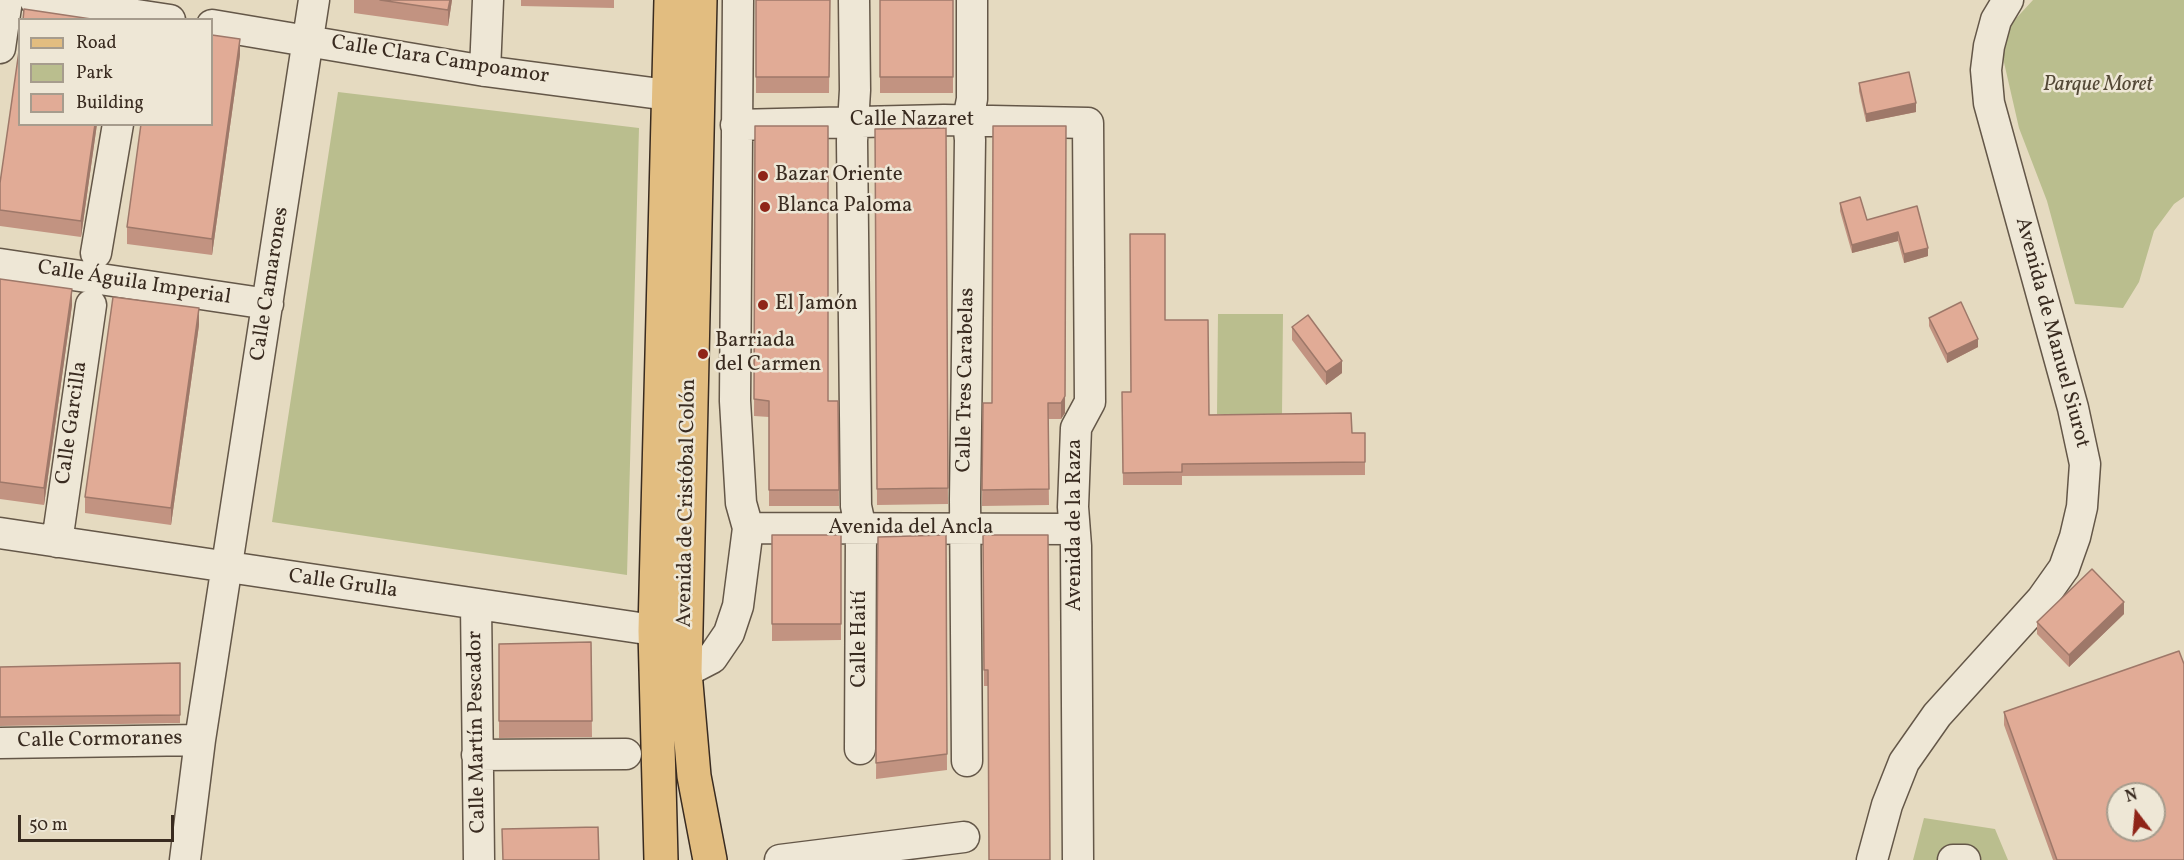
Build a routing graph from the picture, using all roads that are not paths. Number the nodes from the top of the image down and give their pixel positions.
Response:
1 (7, 0) edge
2 (34, 0) edge
3 (314, 0) edge
4 (488, 0) edge
5 (671, 0) edge
6 (700, 0) edge
7 (738, 0) edge
8 (854, 0) edge
9 (972, 0) edge
10 (2008, 0) edge
11 (136, 17) edge
12 (213, 25) edge
13 (308, 40) junction
14 (0, 48) edge
15 (485, 70) junction
16 (668, 95) junction
17 (968, 120) junction
18 (853, 121) junction
19 (1088, 123) joint
20 (736, 125) junction
21 (118, 126) edge
22 (96, 253) dead end
23 (0, 264) edge
24 (268, 304) junction
25 (91, 305) dead end
26 (748, 528) junction
27 (965, 528) junction
28 (861, 529) junction
29 (1074, 529) junction
30 (0, 534) edge
31 (57, 542) junction
32 (228, 568) junction
33 (476, 604) junction
34 (670, 633) junction
35 (685, 672) junction
36 (200, 740) junction
37 (0, 743) edge
38 (860, 749) dead end
39 (626, 754) dead end
40 (477, 755) junction
41 (967, 761) dead end
42 (964, 837) dead end
43 (185, 860) edge
44 (479, 860) edge
45 (661, 860) edge
46 (710, 860) edge
47 (780, 860) edge
48 (1078, 860) edge
49 (1872, 860) edge
50 (1953, 860) edge
51 (1965, 860) edge

1 - 14 street
2 - 11 street
3 - 13 street, Calle Camarones
4 - 15 street
5 - 16 main road, Avenida de Cristóbal Colón
6 - 34 main road, Avenida de Cristóbal Colón
7 - 20 street
8 - 18 street, Calle Haití
9 - 17 street, Calle Tres Carabelas
10 - 49 street, Avenida de Manuel Siurot
12 - 13 street, Calle Clara Campoamor
13 - 15 street, Calle Clara Campoamor
13 - 24 street, Calle Camarones
15 - 16 street, Calle Clara Campoamor
16 - 34 main road, Avenida de Cristóbal Colón
17 - 18 street, Calle Nazaret
17 - 19 street, Calle Nazaret
17 - 27 street, Calle Tres Carabelas
18 - 20 street, Calle Nazaret
18 - 28 street, Calle Haití
19 - 29 street, Avenida de la Raza
20 - 26 street
21 - 22 street
23 - 24 street, Calle Águila Imperial
24 - 32 street, Calle Camarones
25 - 31 street, Calle Garcilla
26 - 28 street, Avenida del Ancla
26 - 35 street
27 - 28 street, Avenida del Ancla
27 - 29 street, Avenida del Ancla
27 - 41 street, Calle Tres Carabelas
28 - 38 street, Calle Haití
29 - 48 street, Avenida de la Raza
30 - 31 street, Calle Grulla
31 - 32 street, Calle Grulla
32 - 33 street, Calle Grulla
32 - 36 street, Calle Camarones
33 - 34 street, Calle Grulla
33 - 40 street, Calle Martín Pescador
34 - 35 main road, Avenida de Cristóbal Colón
34 - 45 main road
35 - 46 main road, Avenida de Cristóbal Colón
36 - 37 street, Calle Cormoranes
36 - 43 street, Calle Camarones
39 - 40 street
40 - 44 street, Calle Martín Pescador
42 - 47 street
50 - 51 street

